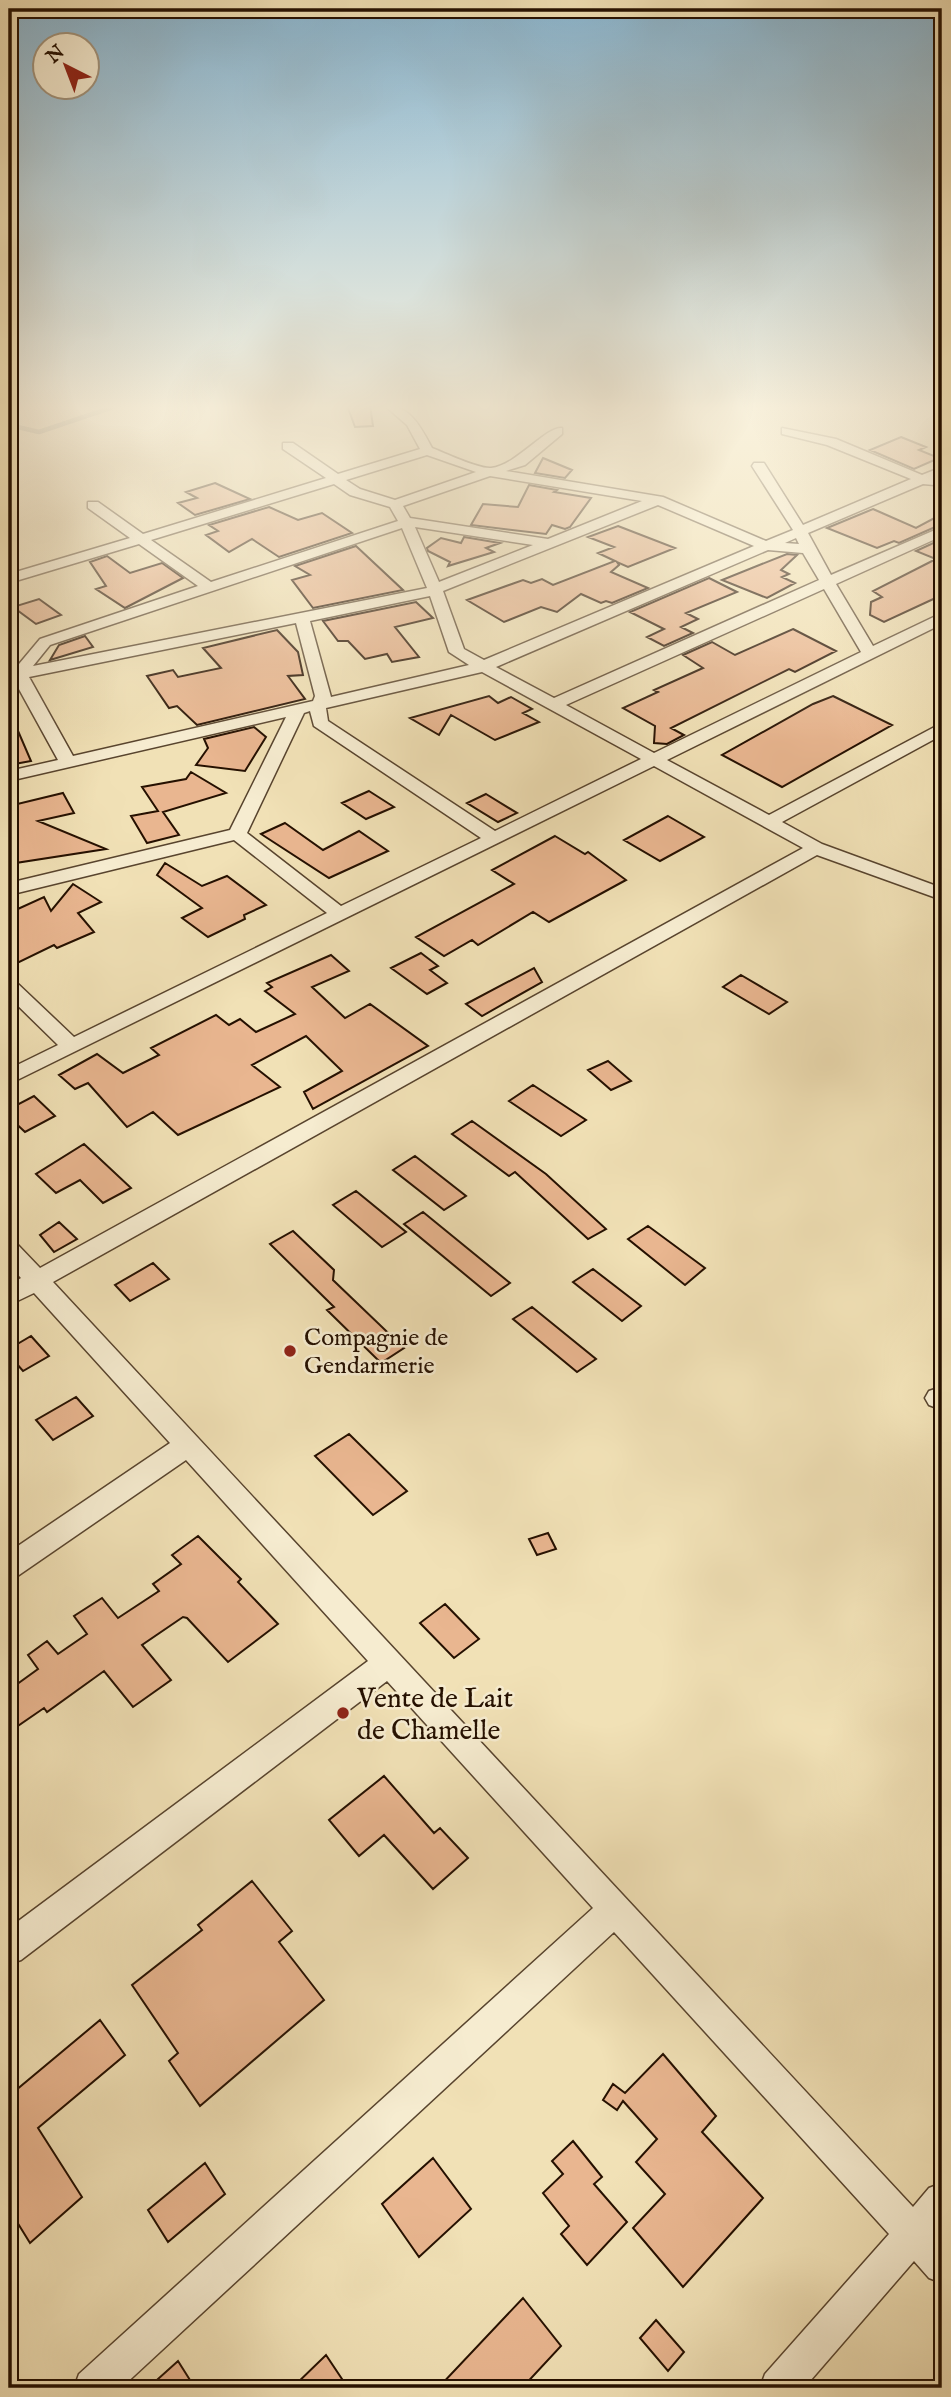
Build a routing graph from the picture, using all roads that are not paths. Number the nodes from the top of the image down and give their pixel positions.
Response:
1 (109, 517) edge
2 (212, 517) edge
3 (403, 517) edge
4 (617, 517) edge
5 (698, 517) edge
6 (791, 517) edge
7 (837, 517) edge
8 (407, 523) junction
9 (942, 531) edge
10 (801, 532) junction
11 (139, 539) junction
12 (550, 544) junction
13 (767, 546) junction
14 (808, 549) junction
15 (9, 579) edge
16 (828, 583) junction
17 (210, 588) junction
18 (435, 590) junction
19 (303, 618) junction
20 (942, 618) edge
21 (870, 654) junction
22 (482, 667) junction
23 (14, 675) edge
24 (553, 705) junction
25 (318, 707) junction
26 (297, 711) junction
27 (942, 728) edge
28 (655, 760) junction
29 (68, 763) junction
30 (9, 776) edge
31 (767, 823) junction
32 (237, 834) junction
33 (494, 838) junction
34 (816, 848) junction
35 (9, 889) edge
36 (942, 894) edge
37 (340, 914) junction
38 (9, 986) edge
39 (71, 1046) junction
40 (9, 1077) edge
41 (9, 1250) edge
42 (36, 1281) junction
43 (9, 1296) edge
44 (187, 1445) junction
45 (9, 1567) edge
46 (387, 1662) junction
47 (615, 1909) junction
48 (9, 1948) edge
49 (942, 2201) edge
50 (915, 2235) junction
51 (942, 2265) edge
52 (93, 2388) edge
53 (779, 2388) edge

1 - 11 street
2 - 11 street
3 - 8 street
4 - 12 street
5 - 13 street
6 - 10 street
7 - 10 street
8 - 12 street
8 - 17 street
8 - 18 street
9 - 16 street
10 - 13 street
10 - 14 street
11 - 15 street
11 - 17 street
12 - 18 street
13 - 14 street
13 - 22 street
14 - 16 street
16 - 21 street
16 - 24 street
17 - 23 street
18 - 19 street
18 - 22 street
19 - 23 street
19 - 25 street
20 - 21 street
21 - 28 street
22 - 24 street
22 - 25 street
23 - 29 street
24 - 28 street
25 - 26 street
25 - 33 street
26 - 29 street
26 - 32 street
27 - 31 street
28 - 31 street
28 - 33 street
29 - 30 street
31 - 34 street
32 - 35 street
32 - 37 street
33 - 37 street
34 - 36 street
34 - 42 street
37 - 39 street
38 - 39 street
39 - 40 street
41 - 42 street
42 - 43 street
42 - 44 street
44 - 45 street
44 - 46 street
46 - 47 street
46 - 48 street
47 - 50 street
47 - 52 street
49 - 50 street
50 - 51 street
50 - 53 street

